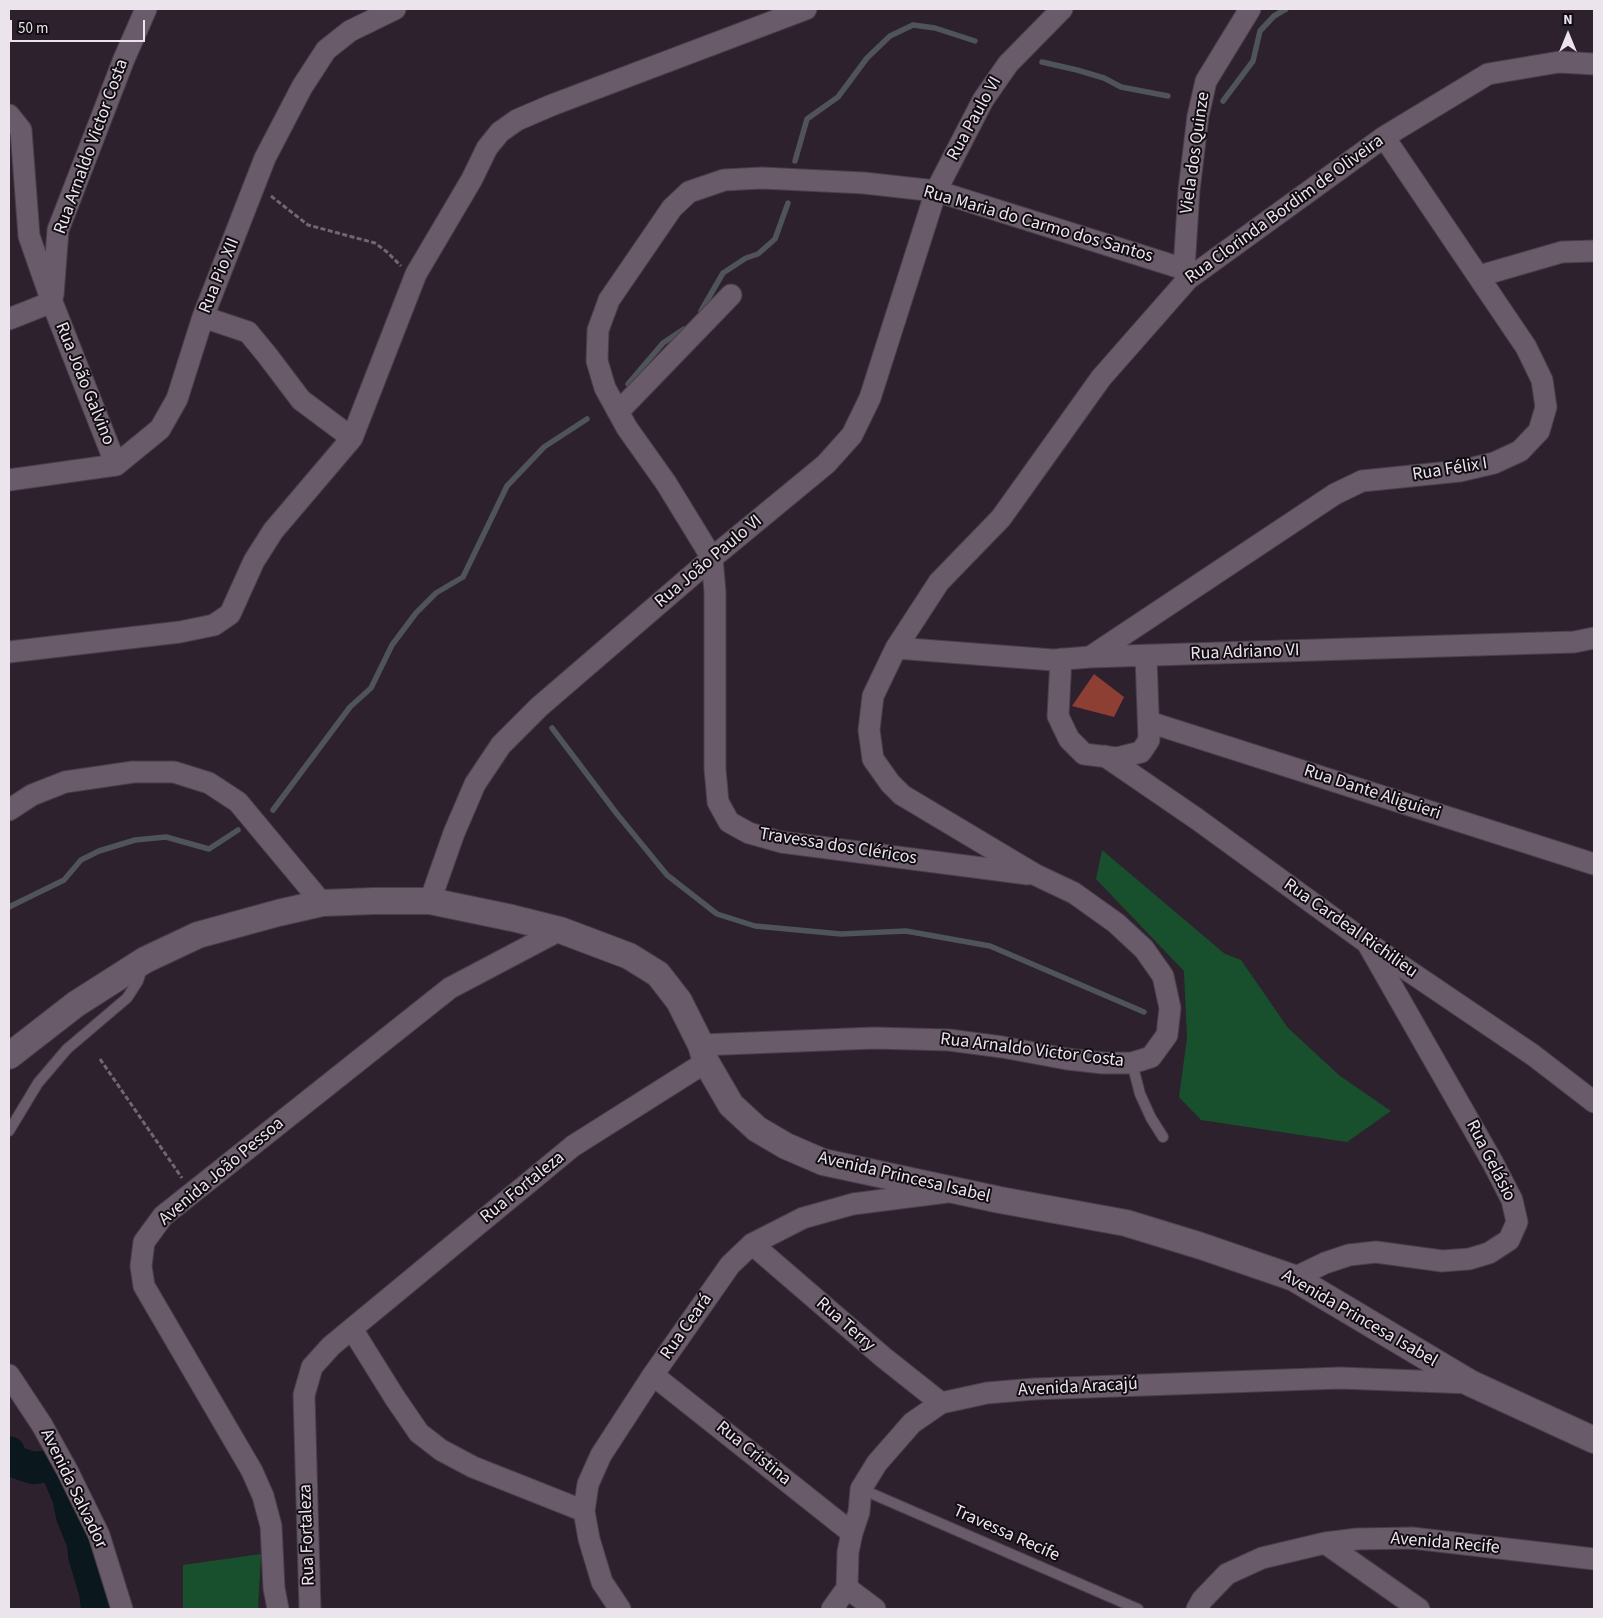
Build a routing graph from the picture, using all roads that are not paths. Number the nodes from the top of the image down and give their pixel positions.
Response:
1 (146, 9) edge
2 (395, 9) edge
3 (806, 9) edge
4 (1062, 9) edge
5 (1250, 9) edge
6 (1594, 64) edge
7 (9, 115) edge
8 (1384, 137) junction
9 (936, 191) junction
10 (1594, 251) edge
11 (1186, 274) junction
12 (1479, 276) junction
13 (731, 295) dead end
14 (52, 302) junction
15 (203, 317) junction
16 (9, 319) edge
17 (618, 412) junction
18 (352, 438) junction
19 (116, 465) junction
20 (9, 480) edge
21 (712, 558) junction
22 (1594, 638) edge
23 (896, 648) junction
24 (9, 652) edge
25 (1146, 656) junction
26 (1090, 657) junction
27 (1061, 659) junction
28 (1149, 722) junction
29 (1105, 756) junction
30 (9, 810) edge
31 (1594, 864) edge
32 (1036, 875) junction
33 (430, 901) junction
34 (322, 903) junction
35 (560, 930) junction
36 (1366, 942) junction
37 (145, 960) junction
38 (703, 1053) junction
39 (9, 1056) edge
40 (1132, 1063) junction
41 (1594, 1102) edge
42 (9, 1131) edge
43 (1163, 1137) dead end
44 (957, 1191) junction
45 (752, 1244) junction
46 (1294, 1278) junction
47 (352, 1329) junction
48 (9, 1375) edge
49 (653, 1375) junction
50 (1470, 1383) junction
51 (941, 1403) junction
52 (1594, 1440) edge
53 (861, 1489) junction
54 (584, 1511) junction
55 (852, 1533) junction
56 (1324, 1543) junction
57 (1594, 1559) edge
58 (847, 1588) junction
59 (122, 1609) edge
60 (278, 1609) edge
61 (310, 1609) edge
62 (620, 1609) edge
63 (832, 1609) edge
64 (875, 1609) edge
65 (1138, 1609) edge
66 (1198, 1609) edge
67 (1419, 1609) edge

1 - 14 street, Rua Arnaldo Victor Costa
2 - 15 street, Rua Pio XII
3 - 18 street
4 - 9 street, Rua Paulo VI
5 - 11 street, Viela dos Quinze
6 - 8 street, Rua Clorinda Bordim de Oliveira
7 - 14 street, Rua João Galvino
8 - 11 street, Rua Clorinda Bordim de Oliveira
8 - 12 street, Rua Félix I
9 - 11 street, Rua Maria do Carmo dos Santos
9 - 17 street, Rua Maria do Carmo dos Santos
9 - 21 street, Rua João Paulo VI
10 - 12 street
11 - 23 street, Rua Clorinda Bordim de Oliveira
12 - 26 street, Rua Félix I
13 - 17 street
14 - 16 street
14 - 19 street, Rua João Galvino
15 - 18 street
15 - 19 street, Rua Pio XII
17 - 21 street, Rua Maria do Carmo dos Santos
18 - 24 street
19 - 20 street
21 - 32 street, Travessa dos Cléricos
21 - 33 street, Rua João Paulo VI
22 - 25 street, Rua Adriano VI
23 - 27 street, Rua Adriano VI
23 - 32 street, Rua Arnaldo Victor Costa
25 - 26 street, Rua Adriano VI
25 - 28 street
26 - 27 street, Rua Adriano VI
27 - 29 street
28 - 29 street
28 - 31 street, Rua Dante Aliguieri
29 - 36 street, Rua Cardeal Richilieu
30 - 34 street
32 - 40 street, Rua Arnaldo Victor Costa
33 - 34 street, Avenida Princesa Isabel
33 - 35 street, Avenida Princesa Isabel
34 - 37 street, Avenida Princesa Isabel
35 - 38 street, Avenida Princesa Isabel
35 - 60 street, Avenida João Pessoa
36 - 41 street, Rua Cardeal Richilieu
36 - 46 street, Rua Gelásio
37 - 39 street, Avenida Princesa Isabel
37 - 42 lane
38 - 40 street, Rua Arnaldo Victor Costa
38 - 44 street, Avenida Princesa Isabel
38 - 47 street, Rua Fortaleza
40 - 43 lane
44 - 45 street, Rua Ceará
44 - 46 street, Avenida Princesa Isabel
45 - 49 street, Rua Ceará
45 - 51 street, Rua Terry
46 - 50 street, Avenida Princesa Isabel
47 - 54 street
47 - 61 street, Rua Fortaleza
48 - 59 street, Avenida Salvador
49 - 54 street, Rua Ceará
49 - 55 street, Rua Cristina
50 - 51 street, Avenida Aracajú
50 - 52 street, Avenida Princesa Isabel
51 - 53 street, Avenida Aracajú
53 - 55 street, Avenida Aracajú
53 - 65 lane, Travessa Recife
54 - 62 street, Rua Ceará
55 - 58 street, Avenida Aracajú
56 - 57 street, Avenida Recife
56 - 66 street, Avenida Recife
56 - 67 street
58 - 63 street
58 - 64 street

